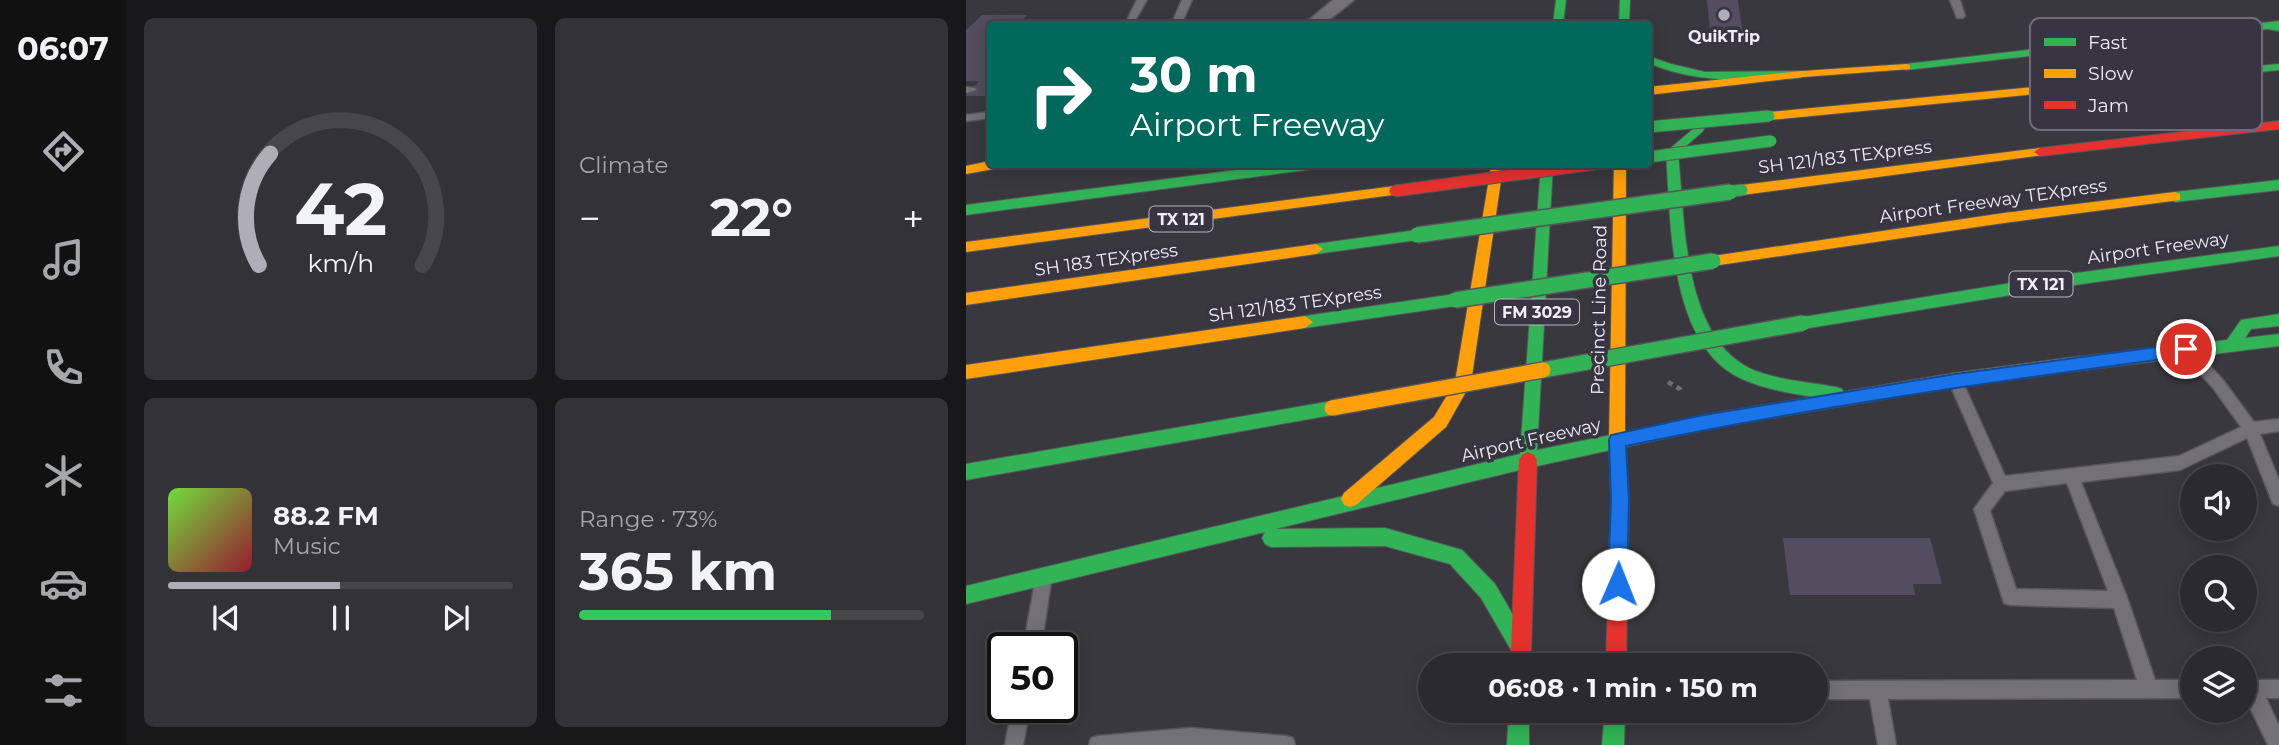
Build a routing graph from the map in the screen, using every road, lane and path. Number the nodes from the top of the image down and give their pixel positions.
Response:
1 (1142, 0) edge
2 (1187, 0) edge
3 (1345, 0) edge
4 (1561, 0) edge
5 (1625, 0) edge
6 (1955, 0) edge
7 (1960, 16) dead end
8 (1131, 21) edge
9 (1179, 21) edge
10 (1316, 21) edge
11 (1559, 21) edge
12 (1624, 21) edge
13 (2030, 54) edge
14 (1652, 61) edge
15 (1895, 69) junction
16 (1803, 74) junction
17 (1838, 88) dead end
18 (1652, 91) edge
19 (2030, 91) edge
20 (1798, 97) dead end
21 (987, 116) edge
22 (966, 118) edge
23 (1652, 127) edge
24 (2233, 130) edge
25 (1778, 140) dead end
26 (1652, 157) edge
27 (987, 162) edge
28 (966, 164) edge
29 (987, 166) edge
30 (1290, 168) edge
31 (1497, 168) edge
32 (1547, 168) edge
33 (1565, 168) edge
34 (1620, 168) edge
35 (966, 170) edge
36 (2279, 185) edge
37 (966, 210) edge
38 (1417, 235) joint
39 (966, 247) edge
40 (2279, 251) edge
41 (1713, 261) joint
42 (969, 298) edge
43 (2279, 320) edge
44 (2279, 340) edge
45 (2233, 344) junction
46 (2186, 349) junction
47 (966, 372) edge
48 (1955, 380) junction
49 (1855, 398) junction
50 (2279, 425) edge
51 (2251, 429) junction
52 (1617, 440) junction
53 (1528, 460) junction
54 (966, 472) edge
55 (2071, 475) junction
56 (2001, 484) junction
57 (2279, 499) edge
58 (1343, 505) junction
59 (1202, 539) junction
60 (1044, 577) junction
61 (966, 595) edge
62 (2120, 600) junction
63 (1035, 632) edge
64 (1521, 648) junction
65 (1521, 653) edge
66 (1616, 653) edge
67 (2149, 689) junction
68 (2180, 689) edge
69 (2257, 689) edge
70 (2279, 689) edge
71 (1828, 690) edge
72 (1877, 690) junction
73 (2257, 704) edge
74 (1018, 723) edge
75 (1518, 723) edge
76 (1615, 723) edge
77 (1014, 745) edge
78 (1098, 745) edge
79 (1286, 745) edge
80 (1517, 745) edge
81 (1614, 745) edge
82 (1887, 745) edge
83 (2278, 745) edge

1 - 8 lane
2 - 9 lane
3 - 10 street
4 - 11 main road
5 - 12 main road
6 - 7 lane
13 - 15 main road
14 - 16 main road
15 - 16 main road
15 - 17 main road
16 - 18 main road
19 - 23 main road, bridge
20 - 49 main road
21 - 22 lane
24 - 38 main road, SH 121/183 TEXpress, bridge
25 - 26 main road, bridge
27 - 28 main road
29 - 35 main road
30 - 37 main road
31 - 58 main road
32 - 53 main road, FM 3029
33 - 39 main road, TX 121, bridge
34 - 52 main road, Precinct Line Road
36 - 41 main road, Airport Freeway TEXpress
38 - 42 main road, SH 183 TEXpress
40 - 54 main road, Airport Freeway / TX 121, bridge
41 - 47 main road, SH 121/183 TEXpress, bridge
43 - 45 main road
44 - 45 main road, Airport Freeway
45 - 46 main road, Airport Freeway
46 - 48 main road, Airport Freeway
46 - 51 lane
48 - 49 main road, Airport Freeway
48 - 56 lane
49 - 52 main road, Airport Freeway
50 - 51 lane
51 - 55 lane
51 - 57 lane
52 - 53 main road, Airport Freeway
52 - 66 main road, Precinct Line Road
53 - 58 main road, Airport Freeway
53 - 64 main road
55 - 56 lane
55 - 62 lane
56 - 62 lane
58 - 59 main road, Airport Freeway
59 - 60 main road, Airport Freeway
59 - 64 main road
60 - 61 main road, Airport Freeway
60 - 63 lane
62 - 67 lane
64 - 65 main road
67 - 68 lane
67 - 72 lane
69 - 70 lane
71 - 72 lane
72 - 82 lane
73 - 83 lane
74 - 77 lane
75 - 80 main road
76 - 81 main road
78 - 79 lane

